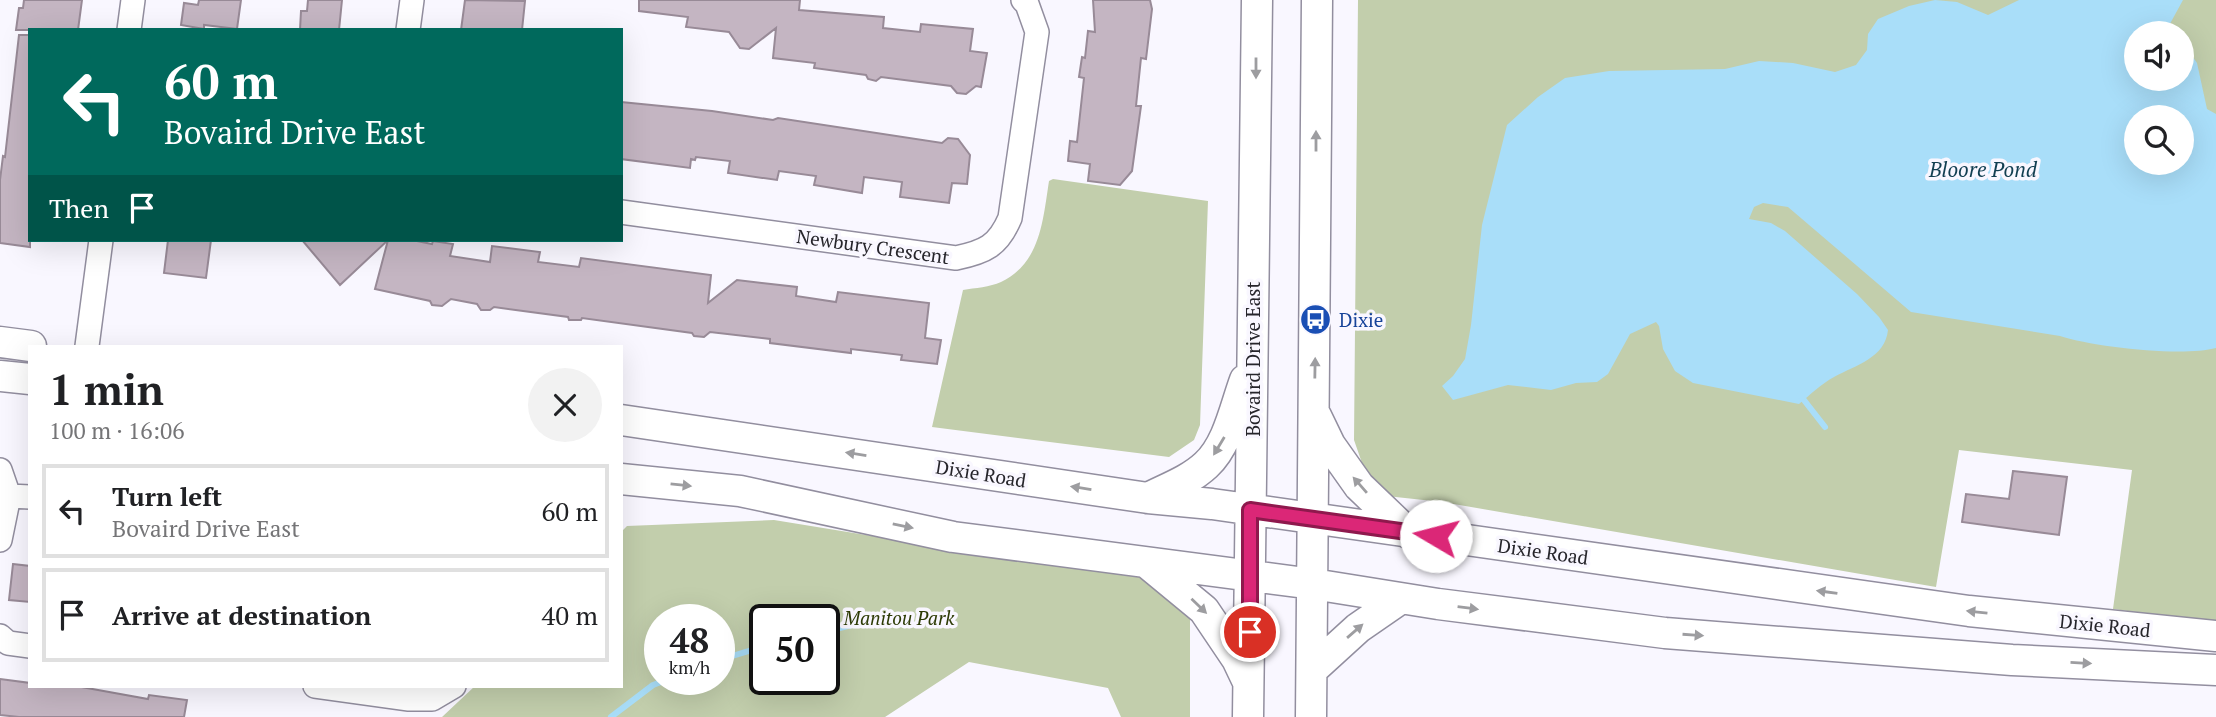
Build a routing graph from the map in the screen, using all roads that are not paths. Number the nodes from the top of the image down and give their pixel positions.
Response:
1 (133, 0) edge
2 (412, 0) edge
3 (1023, 0) edge
4 (1257, 0) edge
5 (1317, 0) edge
6 (129, 28) edge
7 (408, 28) edge
8 (623, 212) edge
9 (101, 242) edge
10 (0, 342) edge
11 (87, 345) edge
12 (28, 346) edge
13 (1252, 360) junction
14 (0, 376) edge
15 (28, 379) edge
16 (1314, 412) junction
17 (623, 420) edge
18 (0, 470) edge
19 (623, 479) edge
20 (19, 497) edge
21 (1148, 498) junction
22 (1250, 510) junction
23 (1314, 520) junction
24 (1408, 533) junction
25 (0, 540) edge
26 (1146, 563) junction
27 (1251, 576) junction
28 (1313, 584) junction
29 (1400, 598) junction
30 (2015, 616) junction
31 (0, 636) edge
32 (2216, 636) edge
33 (28, 646) edge
34 (2012, 660) junction
35 (1313, 669) junction
36 (2216, 670) edge
37 (1249, 684) junction
38 (329, 688) edge
39 (451, 688) edge
40 (1248, 717) edge
41 (1311, 717) edge

1 - 6 street
2 - 7 street
3 - 8 street, Newbury Crescent
4 -> 13 main road, Bovaird Drive East
16 -> 5 main road
9 - 11 street
10 - 12 main road
13 -> 21 main road
13 - 22 main road, Bovaird Drive East
14 - 15 main road
16 - 23 main road
24 -> 16 main road
21 -> 17 main road, Dixie Road
18 - 20 street
19 -> 26 main road, Dixie Road
20 - 25 street
21 - 22 main road, Dixie Road
22 - 23 main road, Dixie Road
22 - 27 main road, Bovaird Drive East
23 - 24 main road, Dixie Road
23 - 28 main road
30 -> 24 main road, Dixie Road
26 - 27 main road, Dixie Road
26 -> 37 main road
27 - 28 main road, Dixie Road
27 - 37 main road, Bovaird Drive East
28 - 29 main road, Dixie Road
28 - 35 main road
29 -> 34 main road, Dixie Road
35 -> 29 main road
30 - 32 main road, Dixie Road
30 - 34 main road
31 - 33 street
34 -> 36 main road, Dixie Road
35 - 41 main road
37 - 40 main road, Bovaird Drive East
38 - 39 street

